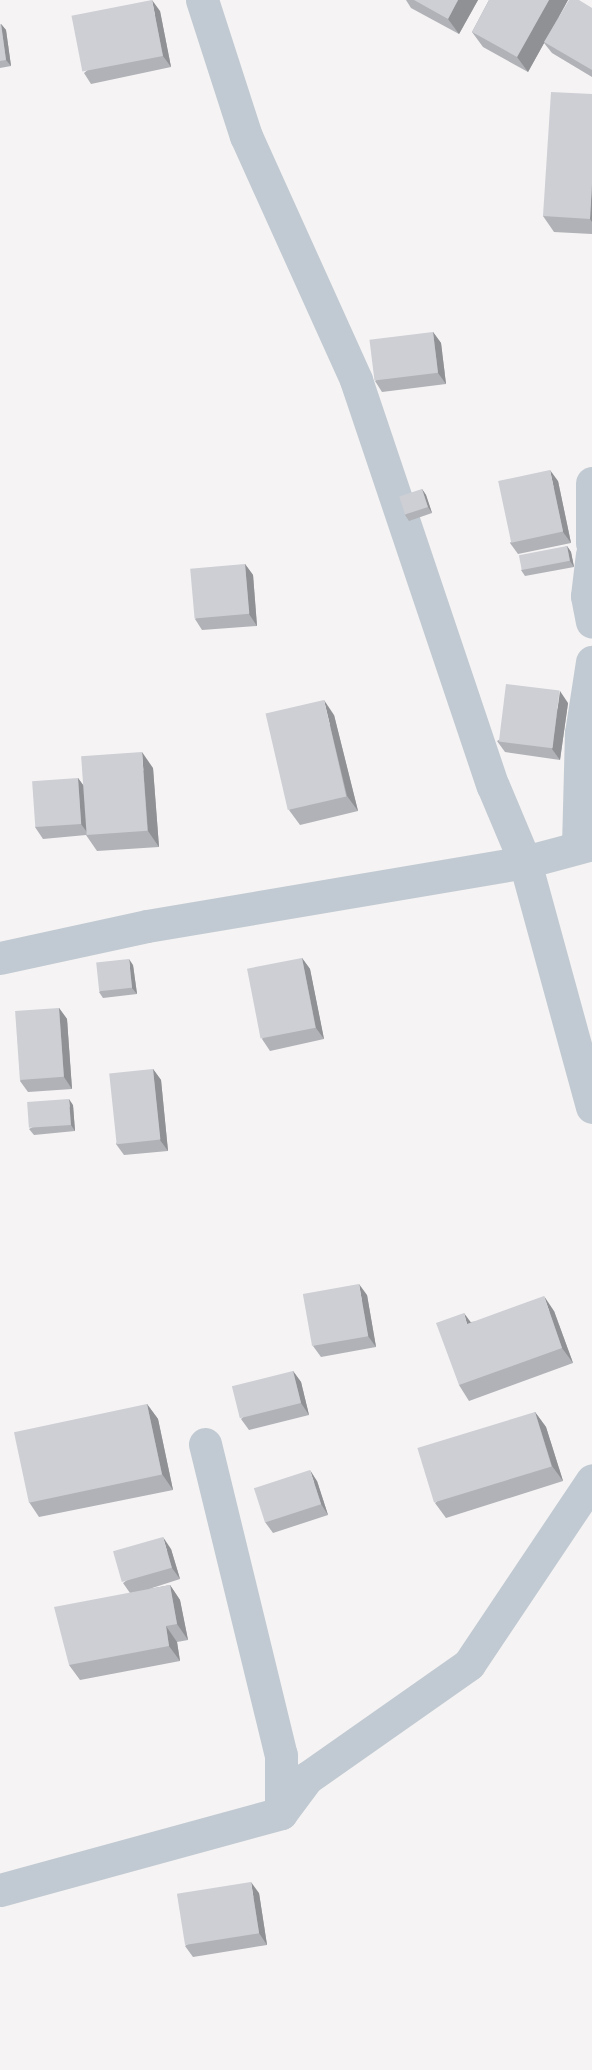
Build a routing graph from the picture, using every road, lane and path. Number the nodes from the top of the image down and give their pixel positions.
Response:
1 (202, 0) edge
2 (592, 483) edge
3 (592, 543) edge
4 (592, 555) edge
5 (592, 622) edge
6 (592, 662) edge
7 (585, 845) edge
8 (525, 862) junction
9 (0, 958) edge
10 (592, 1107) edge
11 (205, 1444) dead end
12 (592, 1480) edge
13 (281, 1813) junction
14 (0, 1890) edge

1 - 8 street
2 - 3 street
4 - 5 street
6 - 7 street
7 - 8 street
8 - 9 street
8 - 10 street
11 - 13 street
12 - 13 street
13 - 14 street

